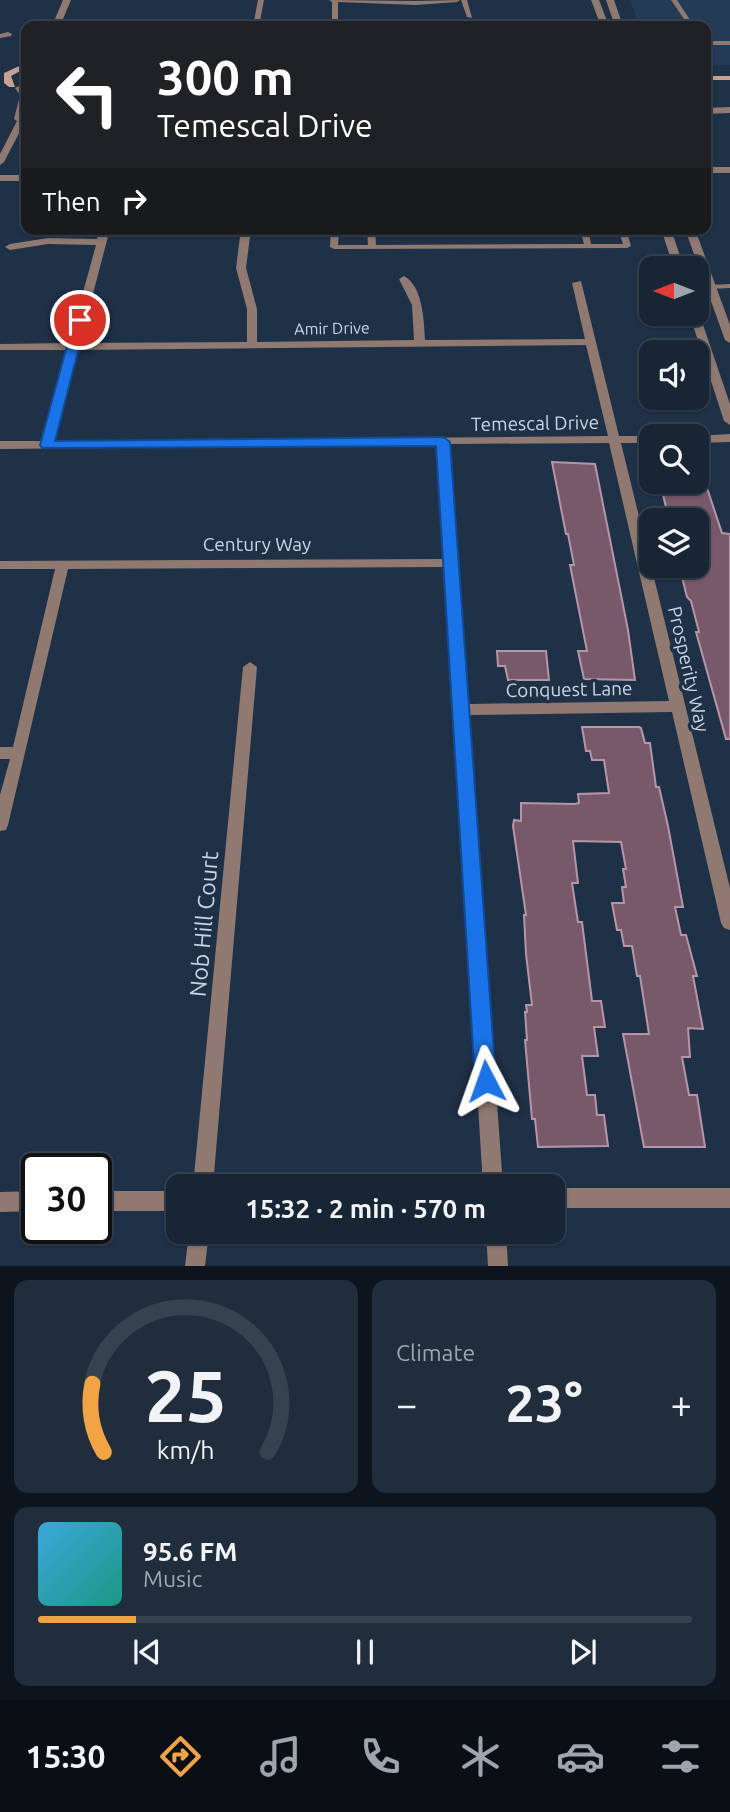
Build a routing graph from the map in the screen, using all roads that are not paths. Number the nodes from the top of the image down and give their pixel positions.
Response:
1 (67, 0) edge
2 (261, 0) edge
3 (333, 0) edge
4 (447, 0) edge
5 (457, 0) edge
6 (464, 0) edge
7 (595, 0) edge
8 (605, 0) edge
9 (610, 0) edge
10 (674, 0) edge
11 (470, 17) dead end
12 (58, 21) edge
13 (257, 21) edge
14 (335, 21) dead end
15 (603, 21) edge
16 (614, 21) edge
17 (617, 21) edge
18 (688, 21) edge
19 (711, 43) edge
20 (730, 43) edge
21 (21, 66) edge
22 (21, 67) edge
23 (0, 70) edge
24 (711, 71) edge
25 (730, 71) edge
26 (711, 78) edge
27 (730, 78) edge
28 (0, 82) edge
29 (19, 87) edge
30 (21, 108) edge
31 (730, 110) edge
32 (711, 111) edge
33 (21, 121) edge
34 (15, 131) junction
35 (0, 162) edge
36 (711, 170) edge
37 (730, 170) edge
38 (0, 178) edge
39 (21, 178) edge
40 (104, 235) edge
41 (245, 235) edge
42 (335, 235) edge
43 (371, 235) edge
44 (585, 235) edge
45 (624, 235) edge
46 (668, 235) edge
47 (692, 235) edge
48 (102, 242) junction
49 (588, 246) junction
50 (10, 247) dead end
51 (372, 247) junction
52 (675, 256) edge
53 (404, 279) dead end
54 (577, 283) dead end
55 (730, 286) edge
56 (710, 287) junction
57 (698, 326) edge
58 (730, 341) edge
59 (591, 342) junction
60 (420, 343) junction
61 (252, 345) junction
62 (0, 346) edge
63 (73, 346) junction
64 (730, 421) edge
65 (730, 438) edge
66 (639, 439) edge
67 (709, 439) edge
68 (615, 440) junction
69 (443, 442) junction
70 (0, 445) edge
71 (47, 445) junction
72 (62, 563) junction
73 (451, 563) junction
74 (0, 565) edge
75 (250, 667) dead end
76 (678, 706) junction
77 (461, 710) junction
78 (0, 753) edge
79 (19, 753) junction
80 (0, 825) edge
81 (730, 923) edge
82 (204, 1174) edge
83 (492, 1174) edge
84 (565, 1198) edge
85 (730, 1198) edge
86 (166, 1200) edge
87 (21, 1201) edge
88 (112, 1201) edge
89 (0, 1202) edge
90 (198, 1244) edge
91 (497, 1244) edge
92 (195, 1266) edge
93 (498, 1266) edge

1 - 12 street
2 - 13 lane
3 - 4 lane
3 - 14 lane
4 - 5 lane
6 - 11 lane
7 - 15 street
8 - 16 street
9 - 17 street
10 - 18 lane
19 - 20 lane
21 - 23 main road
22 - 29 main road
24 - 25 main road
26 - 27 main road
28 - 29 main road
30 - 34 street
31 - 32 street
33 - 34 street
34 - 35 street
36 - 37 street
38 - 39 street
40 - 48 street
41 - 61 street
42 - 51 lane
43 - 51 lane
44 - 49 lane
45 - 49 lane
46 - 52 street
47 - 56 street
48 - 50 street
48 - 63 street
49 - 51 lane
53 - 60 street
54 - 59 street, Prosperity Way
55 - 56 lane
56 - 58 street
57 - 64 street
59 - 60 street, Amir Drive
59 - 68 street, Prosperity Way
60 - 61 street, Amir Drive
61 - 63 street, Amir Drive
62 - 63 street, Amir Drive
63 - 71 street
65 - 67 street
66 - 68 street, Temescal Drive
68 - 69 street, Temescal Drive
68 - 76 street, Prosperity Way
69 - 71 street, Temescal Drive
69 - 73 street
70 - 71 street, Temescal Drive
72 - 73 street, Century Way
72 - 74 street, Century Way
72 - 79 street
73 - 77 street
75 - 82 street, Nob Hill Court
76 - 77 street, Conquest Lane
76 - 81 street, Prosperity Way
77 - 83 street
78 - 79 street
79 - 80 street
84 - 85 street
86 - 88 street
87 - 89 street
90 - 92 street
91 - 93 street

